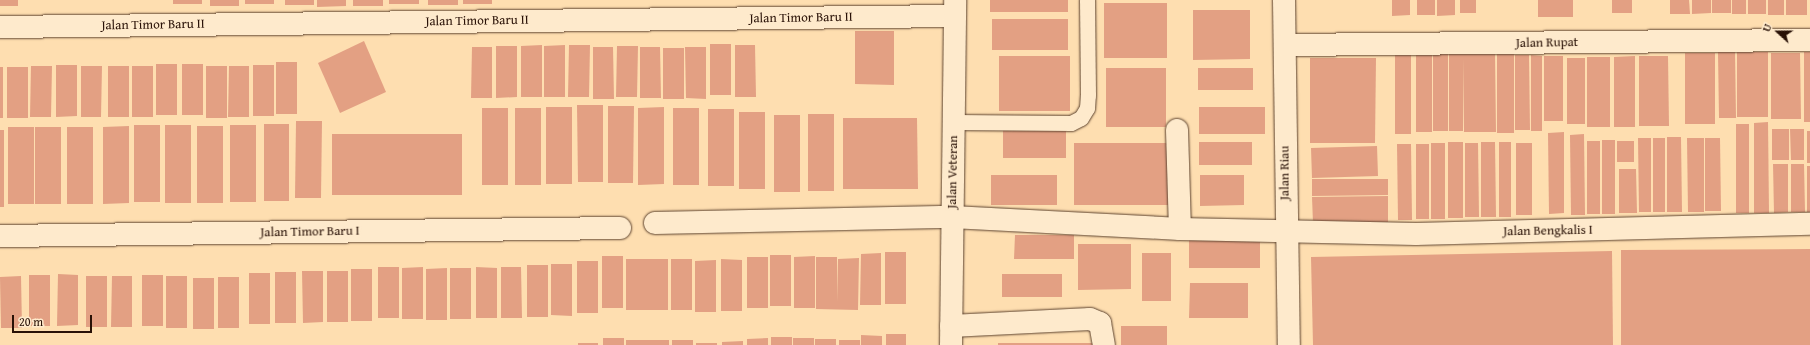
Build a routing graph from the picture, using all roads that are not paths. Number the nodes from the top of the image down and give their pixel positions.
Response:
1 (1087, 0) edge
2 (1284, 0) edge
3 (955, 8) edge
4 (0, 27) edge
5 (1810, 40) edge
6 (1285, 45) junction
7 (954, 122) junction
8 (1177, 130) dead end
9 (952, 217) junction
10 (655, 223) dead end
11 (1810, 224) edge
12 (620, 228) dead end
13 (1180, 229) junction
14 (1286, 231) junction
15 (0, 236) edge
16 (951, 336) edge
17 (1104, 345) edge
18 (1289, 345) edge

1 - 7 lane
2 - 6 street, Jalan Riau
3 - 4 street, Jalan Timor Baru II
3 - 7 street, Jalan Veteran
5 - 6 street, Jalan Rupat
6 - 14 street, Jalan Riau
7 - 9 street, Jalan Veteran
8 - 13 street
9 - 10 street, Jalan Bengkalis I
9 - 13 street, Jalan Bengkalis I
9 - 16 street, Jalan Veteran
11 - 14 street, Jalan Bengkalis I
12 - 15 street, Jalan Timor Baru I
13 - 14 street, Jalan Bengkalis I
14 - 18 street, Jalan Riau
16 - 17 street

